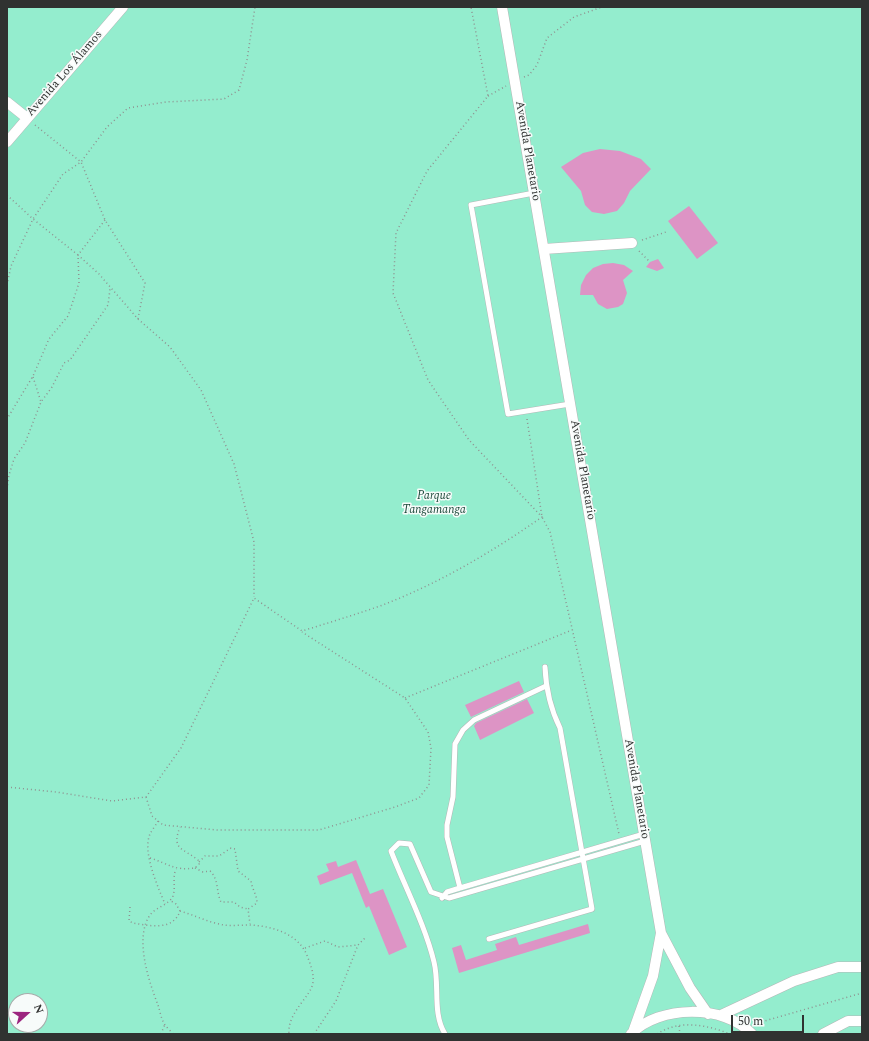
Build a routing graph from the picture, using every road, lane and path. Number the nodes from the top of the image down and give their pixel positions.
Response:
1 (123, 7) edge
2 (255, 7) edge
3 (471, 7) edge
4 (502, 7) edge
5 (602, 7) edge
6 (515, 81) junction
7 (488, 96) junction
8 (7, 102) edge
9 (27, 118) junction
10 (7, 142) edge
11 (81, 162) junction
12 (534, 193) junction
13 (7, 195) edge
14 (33, 219) junction
15 (105, 220) junction
16 (666, 232) dead end
17 (632, 243) junction
18 (544, 248) junction
19 (78, 255) junction
20 (650, 262) dead end
21 (7, 285) edge
22 (110, 289) junction
23 (138, 320) junction
24 (33, 376) junction
25 (41, 402) junction
26 (570, 404) junction
27 (526, 411) junction
28 (7, 419) edge
29 (7, 489) edge
30 (542, 516) junction
31 (254, 598) junction
32 (572, 630) junction
33 (302, 631) junction
34 (545, 667) dead end
35 (546, 686) junction
36 (405, 698) junction
37 (7, 787) edge
38 (146, 797) junction
39 (158, 821) junction
40 (180, 827) junction
41 (644, 837) junction
42 (620, 841) junction
43 (582, 852) junction
44 (150, 858) junction
45 (583, 859) junction
46 (199, 862) junction
47 (195, 868) junction
48 (176, 869) junction
49 (460, 888) junction
50 (442, 898) junction
51 (170, 901) junction
52 (165, 904) junction
53 (130, 907) dead end
54 (248, 909) junction
55 (180, 911) junction
56 (145, 925) junction
57 (250, 925) junction
58 (661, 933) junction
59 (365, 938) dead end
60 (489, 939) dead end
61 (358, 945) junction
62 (305, 948) junction
63 (862, 967) edge
64 (862, 993) edge
65 (708, 1014) junction
66 (721, 1015) junction
67 (862, 1021) edge
68 (164, 1024) junction
69 (679, 1026) junction
70 (743, 1027) junction
71 (632, 1033) edge
72 (161, 1034) edge
73 (173, 1034) edge
74 (289, 1034) edge
75 (314, 1034) edge
76 (445, 1034) edge
77 (657, 1034) edge
78 (680, 1034) edge
79 (730, 1034) edge
80 (752, 1034) edge
81 (823, 1034) edge

1 - 9 street, Avenida Los Álamos
2 - 11 path
3 - 7 path
4 - 6 street, Avenida Planetario
5 - 6 path
6 - 7 path
6 - 12 street, Avenida Planetario
7 - 30 path
8 - 9 street
9 - 10 street, Avenida Los Álamos
9 - 11 path
11 - 14 path
11 - 15 path
12 - 18 street, Avenida Planetario
12 - 27 lane
13 - 14 path
14 - 19 path
14 - 21 path
15 - 19 path
15 - 23 path
16 - 17 path
17 - 18 street
17 - 20 path
18 - 26 street, Avenida Planetario
19 - 22 path
19 - 24 path
22 - 23 path
22 - 25 path
23 - 31 path
24 - 25 path
24 - 28 path
25 - 29 path
26 - 27 lane
26 - 41 street, Avenida Planetario
27 - 30 path
30 - 32 path
30 - 33 path
31 - 33 path
31 - 38 path
32 - 36 path
32 - 42 path
33 - 36 path
34 - 35 lane
35 - 43 lane
35 - 49 lane
36 - 40 path
37 - 38 path
38 - 39 path
39 - 40 path
39 - 44 path
40 - 46 path
41 - 42 lane
41 - 45 lane
41 - 58 street, Avenida Planetario
42 - 43 lane
43 - 45 lane
43 - 49 lane
44 - 48 path
44 - 52 path
45 - 50 lane
45 - 60 lane
46 - 47 path
46 - 54 path
47 - 48 path
47 - 54 path
48 - 51 path
49 - 50 lane
50 - 76 lane
51 - 52 path
51 - 55 path
52 - 56 path
53 - 56 path
54 - 57 path
55 - 56 path
55 - 57 path
56 - 68 path
57 - 62 path
58 - 65 street, Avenida Planetario
58 - 71 street, Avenida Planetario
59 - 61 path
61 - 62 path
61 - 75 path
62 - 74 path
63 - 66 street
64 - 70 path
65 - 66 street
65 - 71 street
66 - 70 street
67 - 81 street
68 - 72 path
68 - 73 path
69 - 77 path
69 - 78 path
69 - 79 path
70 - 80 street

